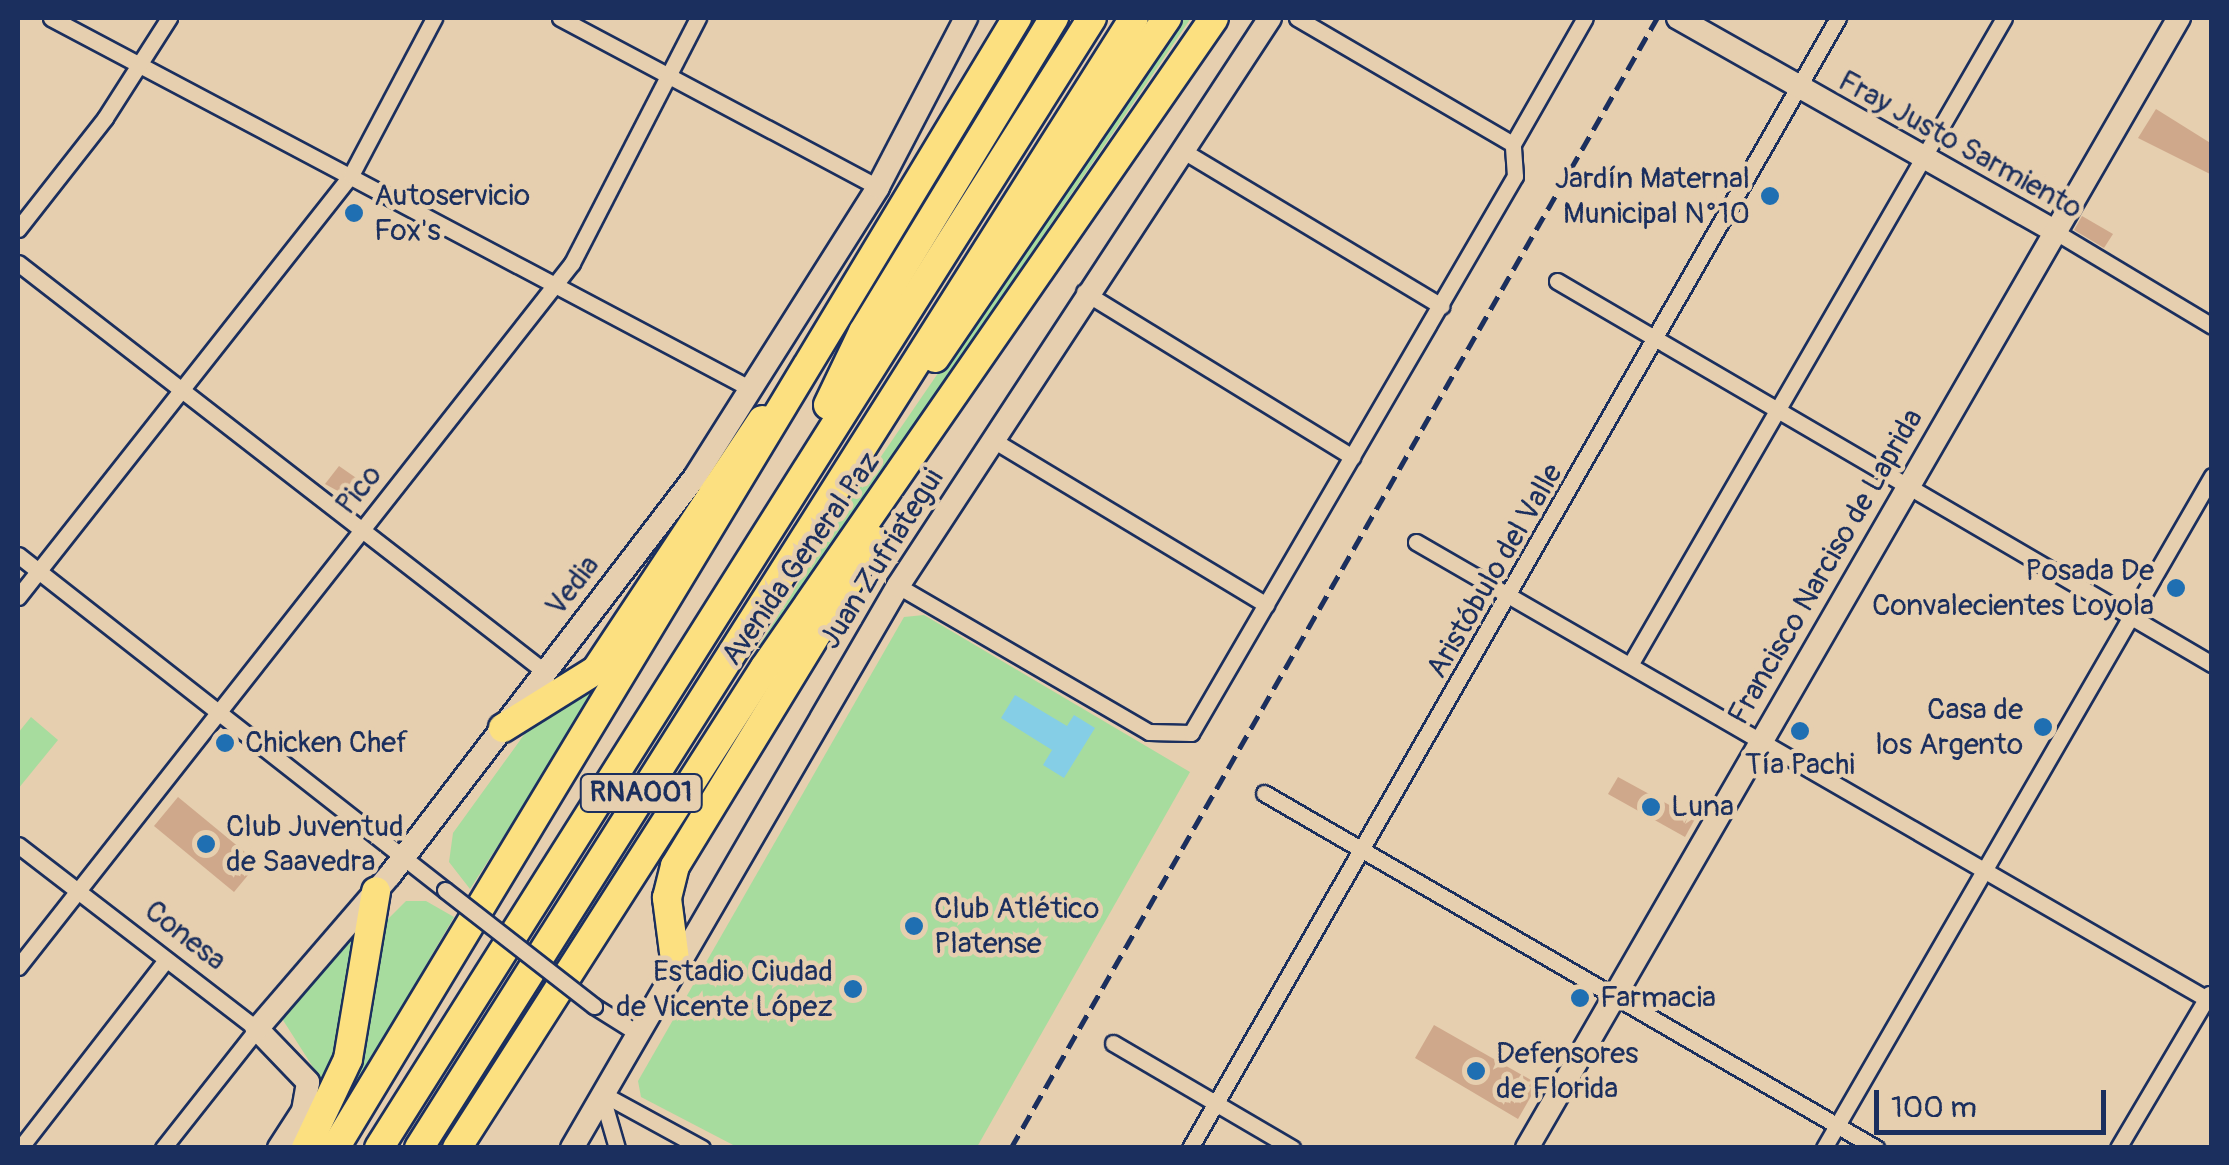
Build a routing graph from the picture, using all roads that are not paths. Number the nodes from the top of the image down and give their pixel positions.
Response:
1 (51, 18) edge
2 (169, 18) edge
3 (434, 18) edge
4 (560, 18) edge
5 (698, 18) edge
6 (966, 18) edge
7 (1017, 18) edge
8 (1054, 18) edge
9 (1092, 18) edge
10 (1134, 18) edge
11 (1167, 18) edge
12 (1214, 18) edge
13 (1270, 18) edge
14 (1298, 18) edge
15 (1585, 18) edge
16 (1678, 18) edge
17 (1838, 18) edge
18 (2004, 18) edge
19 (2179, 18) edge
20 (140, 65) junction
21 (668, 74) junction
22 (1797, 88) junction
23 (1513, 144) junction
24 (1180, 149) junction
25 (1922, 161) junction
26 (350, 175) junction
27 (878, 186) junction
28 (18, 228) edge
29 (2054, 231) junction
30 (18, 262) edge
31 (1557, 281) dead end
32 (558, 283) junction
33 (1084, 292) junction
34 (1441, 306) junction
35 (840, 320) junction
36 (2212, 326) edge
37 (1658, 342) junction
38 (751, 388) junction
39 (182, 390) junction
40 (952, 399) junction
41 (1779, 408) junction
42 (866, 440) junction
43 (993, 440) junction
44 (1352, 457) junction
45 (2212, 476) edge
46 (1909, 487) junction
47 (772, 521) junction
48 (362, 530) junction
49 (1416, 542) dead end
50 (18, 555) edge
51 (38, 572) junction
52 (898, 586) junction
53 (18, 597) edge
54 (1512, 597) junction
55 (1266, 606) junction
56 (2130, 618) junction
57 (2212, 664) edge
58 (1630, 665) junction
59 (545, 672) junction
60 (218, 711) junction
61 (502, 728) junction
62 (1760, 740) junction
63 (1264, 793) dead end
64 (18, 844) edge
65 (1364, 853) junction
66 (404, 857) junction
67 (1984, 870) junction
68 (77, 890) junction
69 (376, 891) junction
70 (166, 960) junction
71 (675, 960) junction
72 (18, 967) edge
73 (1616, 994) junction
74 (2210, 997) edge
75 (257, 1029) junction
76 (634, 1031) junction
77 (1113, 1043) dead end
78 (601, 1093) junction
79 (1216, 1102) junction
80 (1838, 1125) junction
81 (24, 1143) edge
82 (162, 1148) edge
83 (279, 1148) edge
84 (306, 1148) edge
85 (335, 1148) edge
86 (380, 1148) edge
87 (419, 1148) edge
88 (456, 1148) edge
89 (572, 1148) edge
90 (617, 1148) edge
91 (702, 1148) edge
92 (1190, 1148) edge
93 (1292, 1148) edge
94 (1528, 1148) edge
95 (1824, 1148) edge
96 (1876, 1148) edge
97 (2118, 1148) edge

1 - 20 street
2 - 20 street
3 - 26 street
4 - 21 street
5 - 21 street, Pico
6 - 27 street, Vedia
7 - 35 highway
8 - 47 highway
9 - 47 highway, Avenida General Paz / RNA001
10 - 42 highway, Avenida General Paz / RNA001
11 - 42 highway
12 - 40 highway, Avenida General Paz
13 - 24 street, Juan Zufriategui
14 - 23 street
15 - 23 street
16 - 22 street, Fray Justo Sarmiento
17 - 22 street, Aristóbulo del Valle
18 - 25 street
19 - 29 street, Francisco Narciso de Laprida
20 - 26 street
20 - 28 street
21 - 27 street
21 - 32 street, Pico
22 - 25 street, Fray Justo Sarmiento
22 - 37 street, Aristóbulo del Valle
23 - 34 street
24 - 33 street, Juan Zufriategui
24 - 34 street
25 - 29 street, Fray Justo Sarmiento
25 - 41 street
26 - 32 street
26 - 39 street
27 - 38 street, Vedia
29 - 36 street, Fray Justo Sarmiento
29 - 46 street, Francisco Narciso de Laprida
30 - 39 street
31 - 37 street
32 - 38 street
32 - 48 street, Pico
33 - 43 street, Juan Zufriategui
33 - 44 street
34 - 44 street
35 - 61 highway
35 - 85 highway
37 - 41 street
37 - 54 street, Aristóbulo del Valle
38 - 59 street, Vedia
39 - 48 street
39 - 51 street
40 - 71 highway
40 - 88 highway, Avenida General Paz
41 - 46 street
41 - 58 street
42 - 87 highway, Avenida General Paz / RNA001
43 - 52 street, Juan Zufriategui
43 - 55 street
44 - 55 street
45 - 56 street
46 - 56 street
46 - 62 street, Francisco Narciso de Laprida
47 - 86 highway, Avenida General Paz / RNA001
48 - 59 street
48 - 60 street, Pico
49 - 54 street
50 - 51 street
51 - 53 street
51 - 60 street
52 - 55 street
52 - 71 street, Juan Zufriategui
54 - 58 street
54 - 65 street, Aristóbulo del Valle
56 - 57 street
56 - 67 street
58 - 62 street
59 - 61 street, Vedia
60 - 66 street
60 - 68 street, Pico
61 - 66 street, Vedia
62 - 67 street
62 - 73 street, Francisco Narciso de Laprida
63 - 65 street
64 - 68 street, Conesa
65 - 73 street
65 - 79 street, Aristóbulo del Valle
66 - 69 street, Vedia
66 - 76 street, bridge
67 - 74 street
67 - 80 street
68 - 70 street, Conesa
68 - 72 street, Pico
69 - 75 street, Vedia
69 - 84 highway
70 - 75 street, Conesa
70 - 81 street
71 - 76 street, Juan Zufriategui
73 - 80 street
73 - 94 street, Francisco Narciso de Laprida
74 - 97 street
75 - 82 street, Vedia
75 - 83 street, Conesa
76 - 78 street, Juan Zufriategui
77 - 79 street
78 - 89 street, Juan Zufriategui
78 - 90 street
78 - 91 street
79 - 92 street, Aristóbulo del Valle
79 - 93 street
80 - 95 street
80 - 96 street

